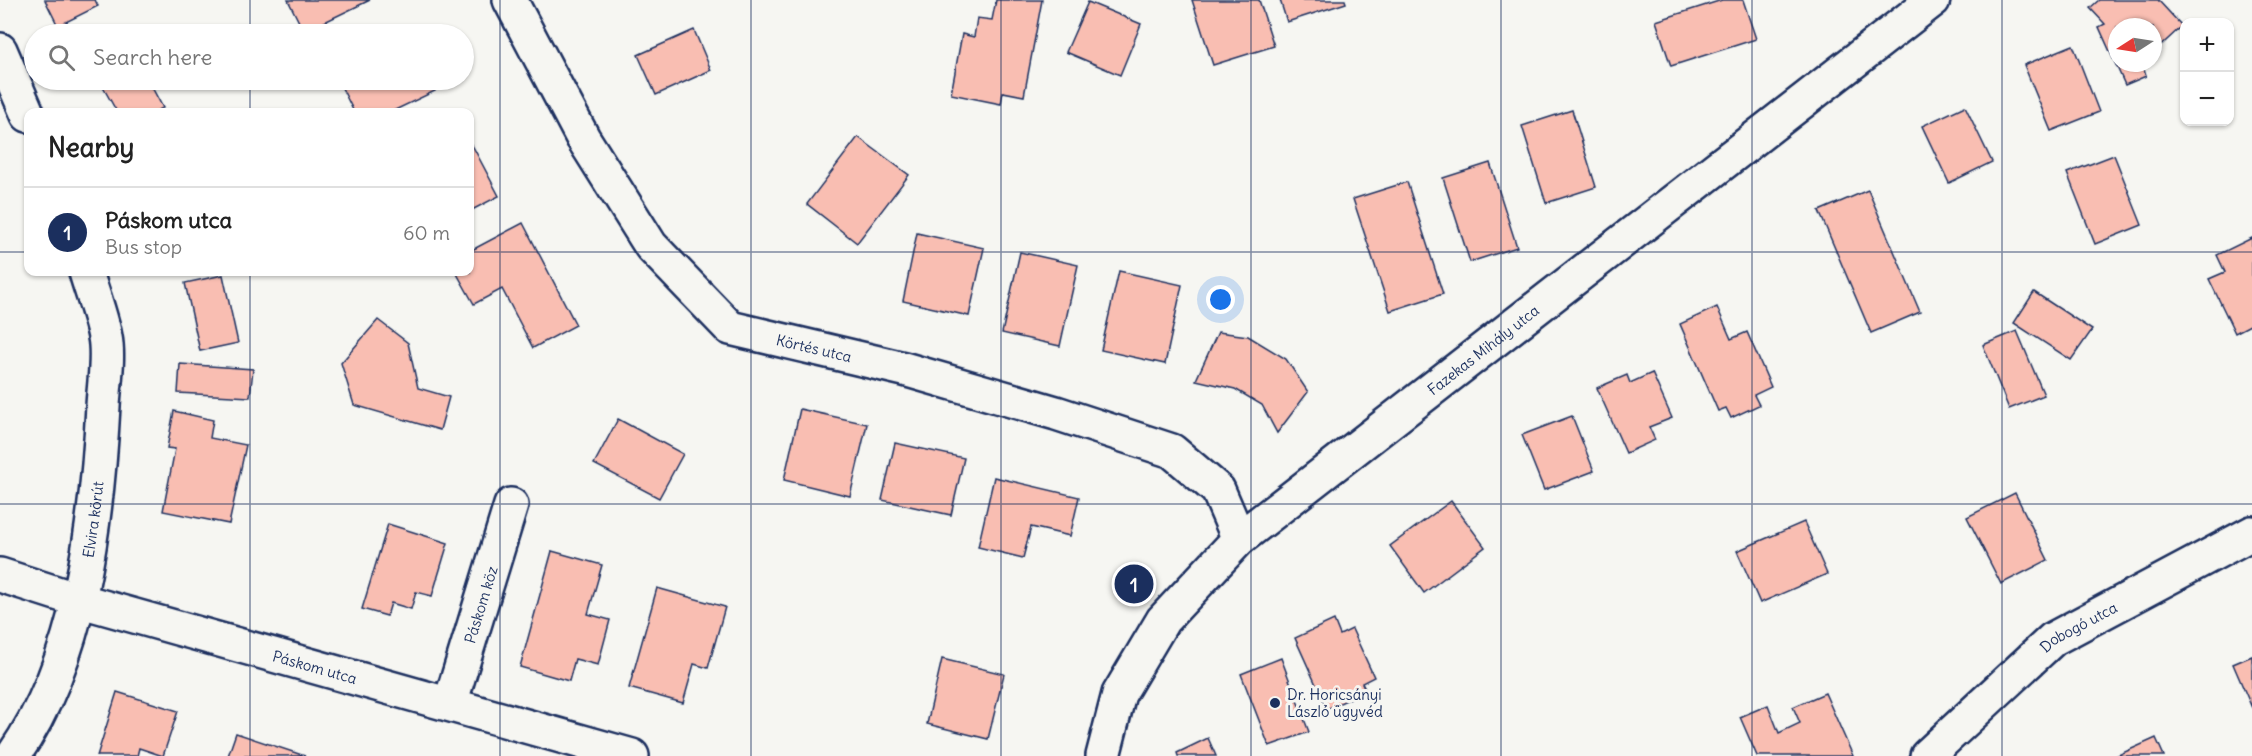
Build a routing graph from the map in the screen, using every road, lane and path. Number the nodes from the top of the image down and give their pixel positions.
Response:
1 (510, 0) edge
2 (1933, 0) edge
3 (0, 50) edge
4 (25, 108) edge
5 (87, 276) edge
6 (511, 505) dead end
7 (2252, 533) edge
8 (1239, 539) junction
9 (0, 575) edge
10 (78, 600) junction
11 (450, 704) junction
12 (13, 756) edge
13 (632, 756) edge
14 (1102, 756) edge
15 (1927, 756) edge

1 - 8 street, Körtés utca
2 - 8 street, Fazekas Mihály utca
3 - 4 street
5 - 10 street, Elvira körút
6 - 11 street, Páskom köz
7 - 15 street, Dobogó utca
8 - 14 street, Fazekas Mihály utca
9 - 10 street, Páskom utca
10 - 11 street, Páskom utca
10 - 12 street, Elvira körút
11 - 13 street, Páskom utca

